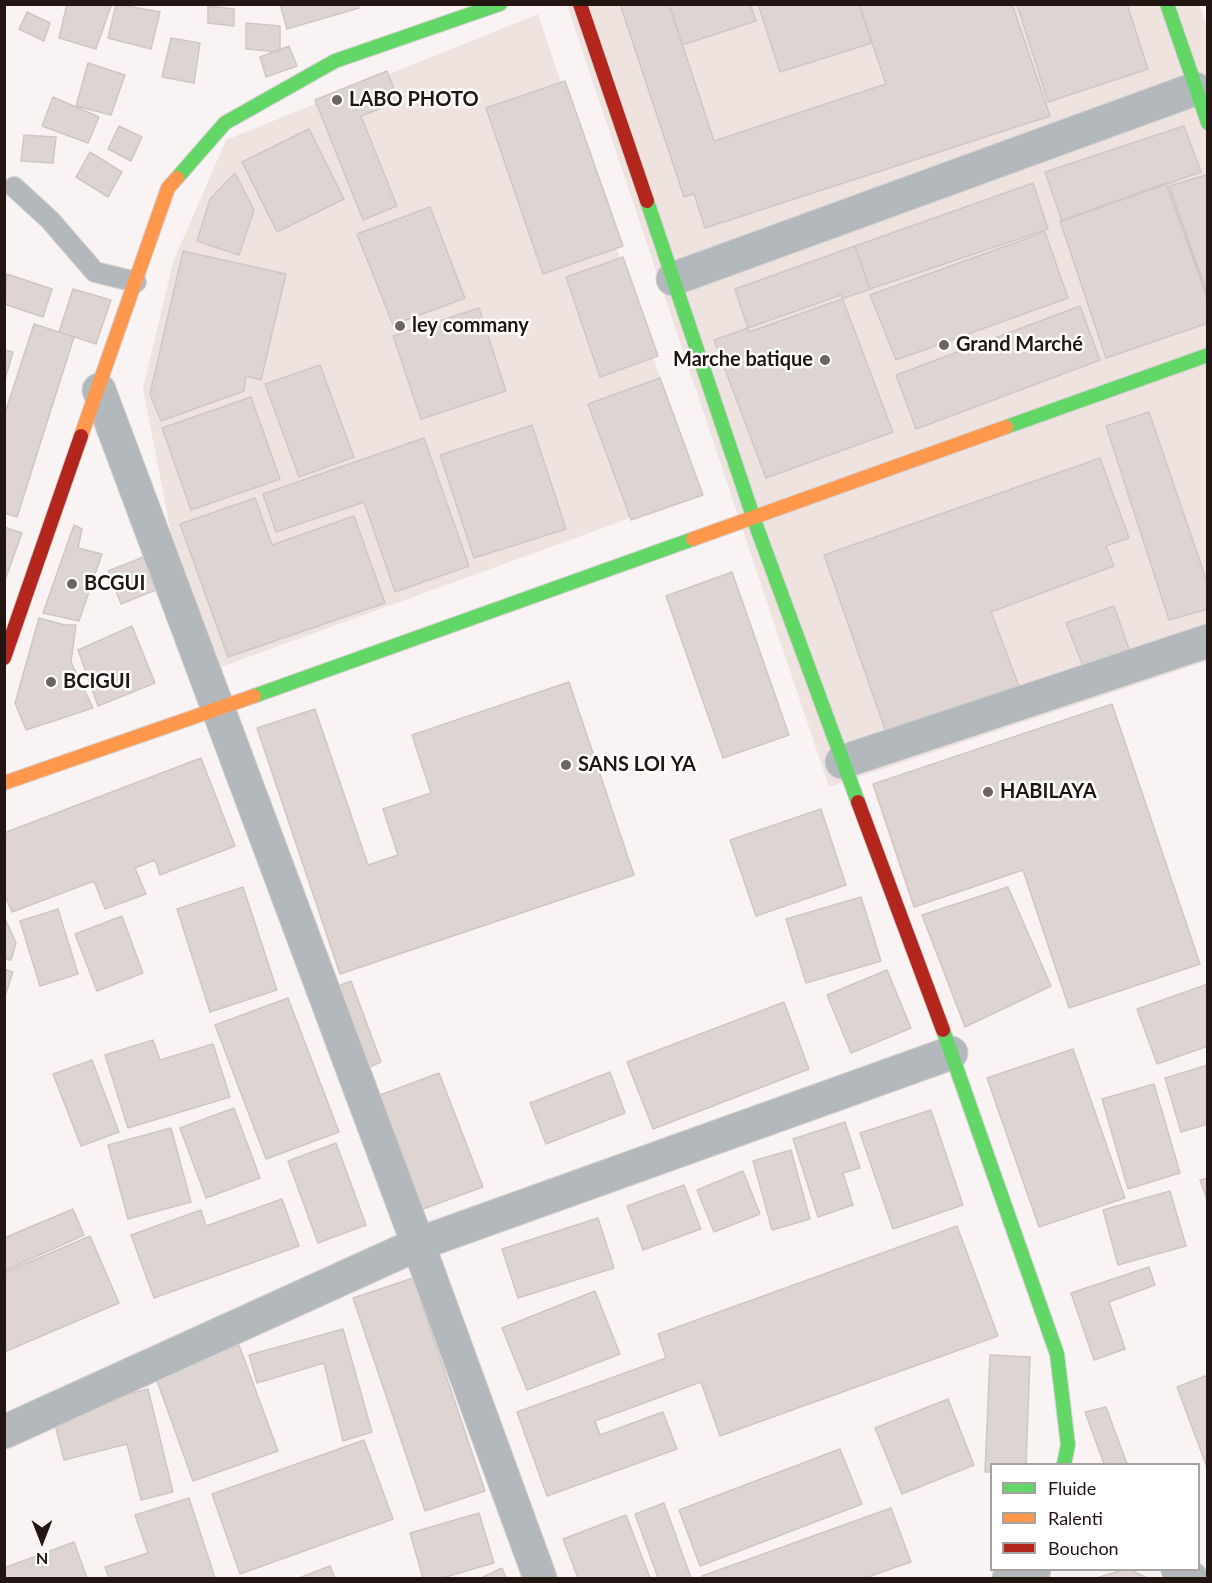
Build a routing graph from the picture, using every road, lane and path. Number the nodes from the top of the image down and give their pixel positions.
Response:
1 (500, 4) edge
2 (580, 4) edge
3 (1167, 4) edge
4 (1195, 89) junction
5 (1208, 123) edge
6 (14, 187) dead end
7 (673, 279) junction
8 (136, 282) junction
9 (1208, 355) edge
10 (99, 390) junction
11 (754, 518) junction
12 (1208, 641) edge
13 (4, 658) edge
14 (219, 709) junction
15 (842, 762) junction
16 (4, 783) edge
17 (951, 1053) junction
18 (418, 1244) junction
19 (4, 1432) edge
20 (1064, 1463) edge
21 (1028, 1571) edge
22 (540, 1578) edge
23 (1009, 1578) edge

1 - 8 main road
2 - 7 main road
3 - 4 main road
4 - 5 main road
4 - 7 street
6 - 8 lane
7 - 11 main road
8 - 10 main road
9 - 11 main road
10 - 13 main road
10 - 14 street
11 - 14 main road
11 - 15 main road
12 - 15 street
14 - 16 main road
14 - 18 street
15 - 17 main road
17 - 18 street
17 - 20 main road
18 - 19 street
18 - 22 street
21 - 23 street

